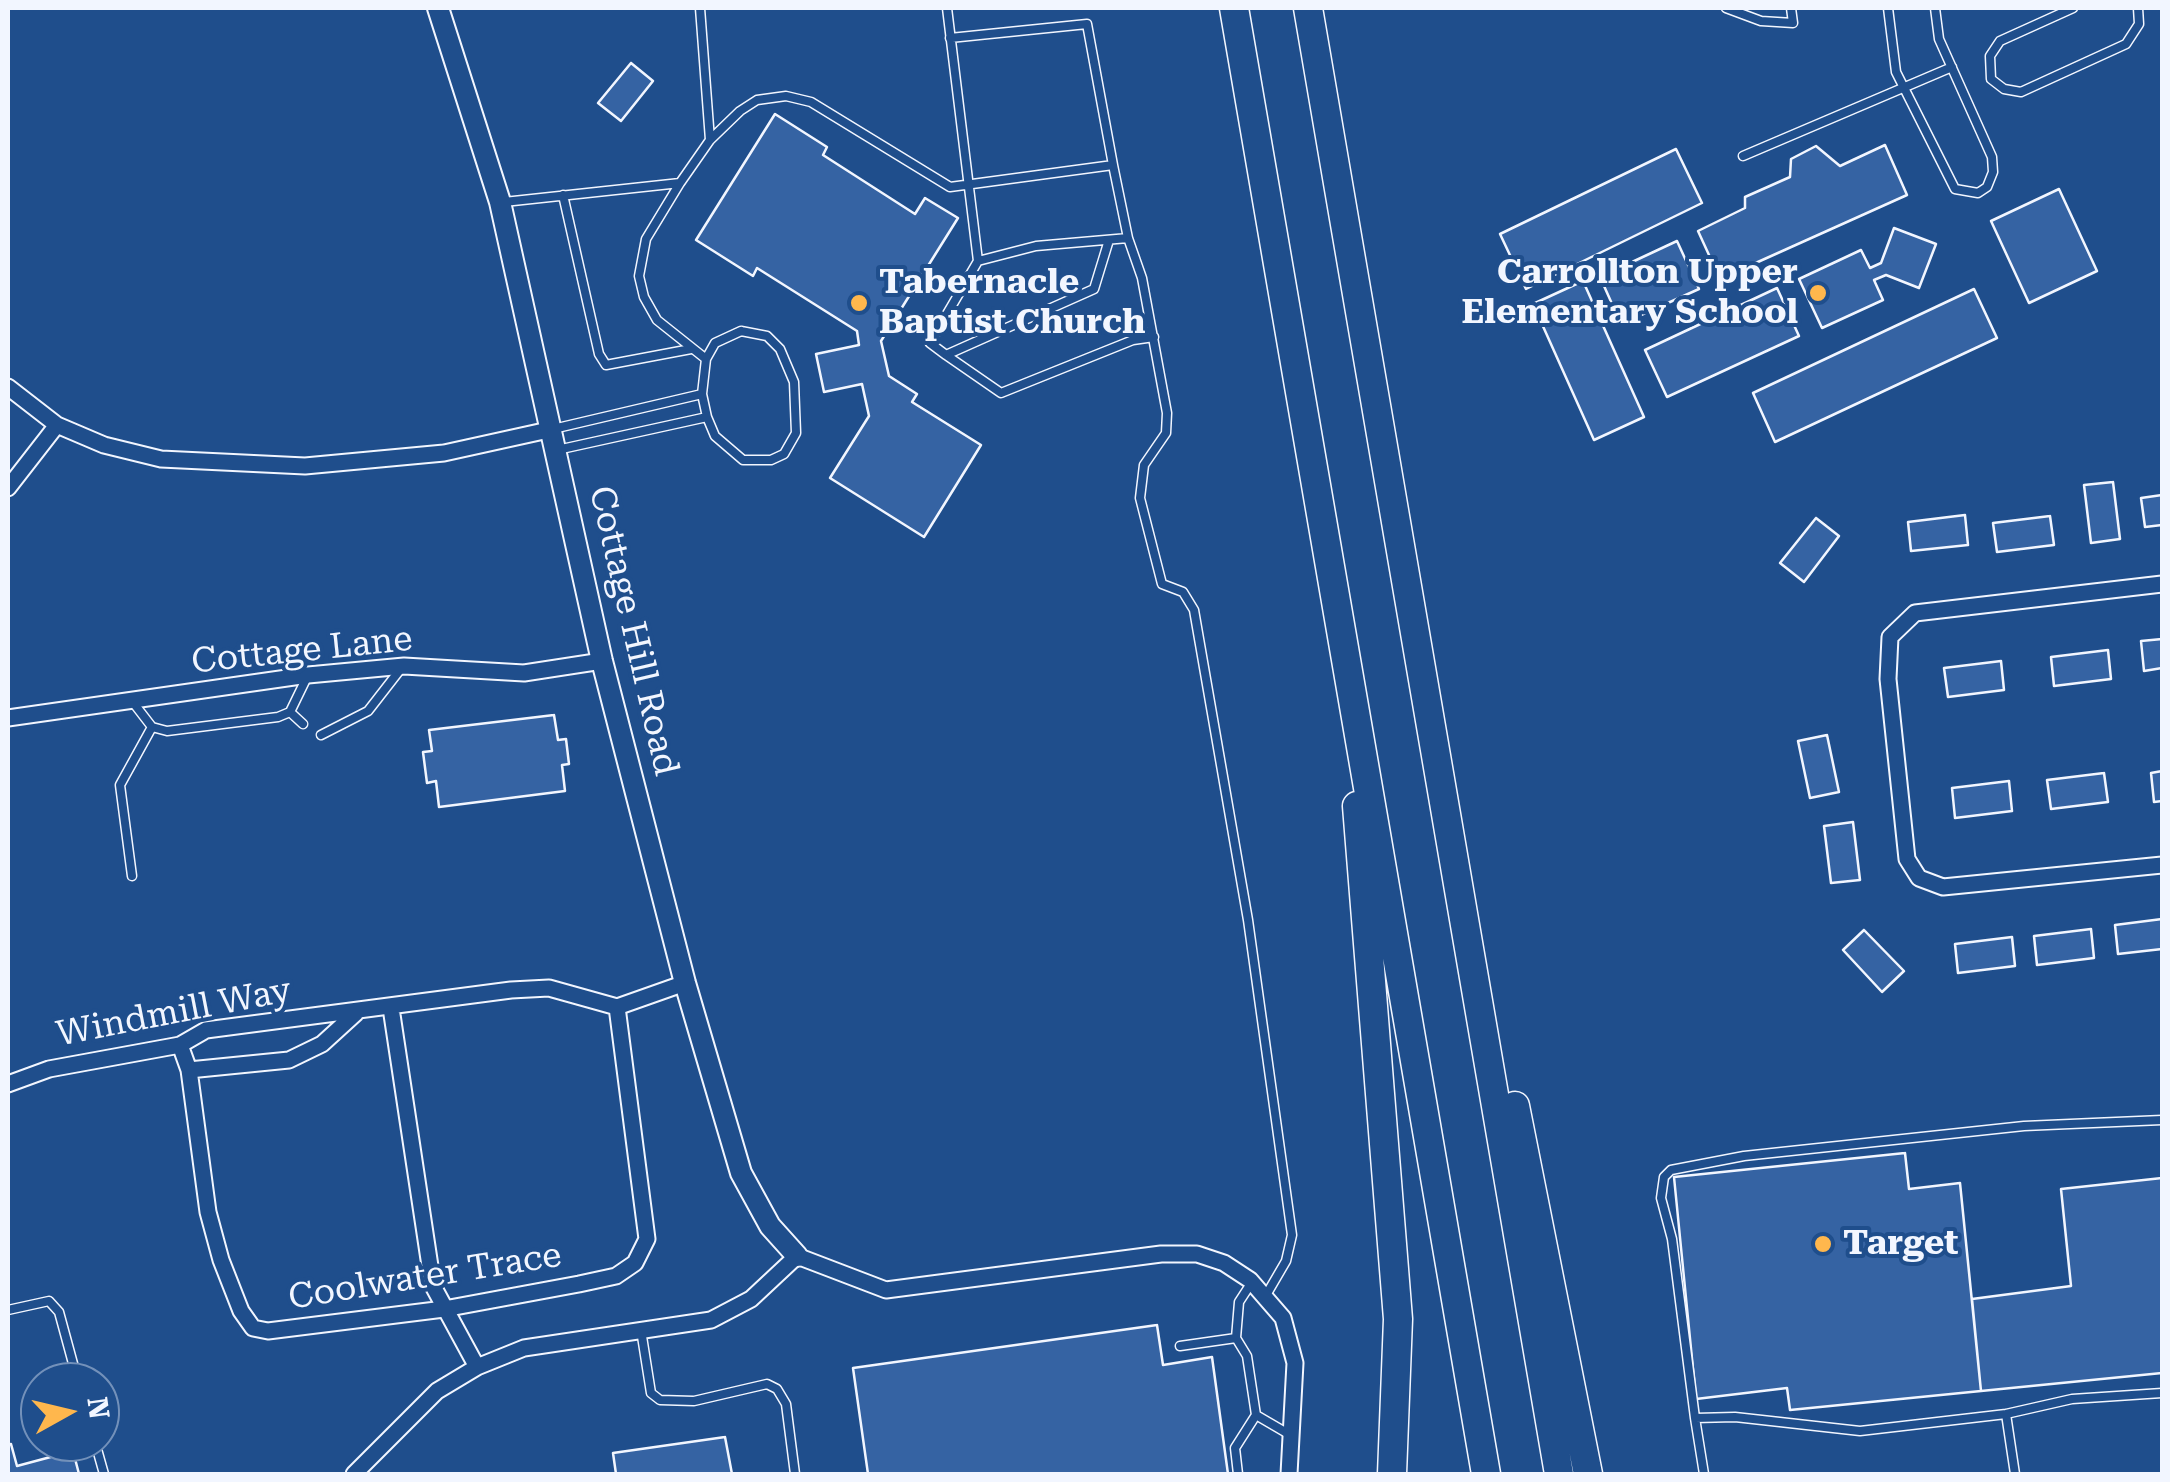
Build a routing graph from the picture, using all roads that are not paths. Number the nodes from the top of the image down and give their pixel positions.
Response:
1 (438, 8) edge
2 (700, 8) edge
3 (947, 8) edge
4 (1234, 8) edge
5 (1308, 8) edge
6 (1726, 8) edge
7 (1791, 8) edge
8 (1888, 8) edge
9 (1935, 8) edge
10 (2073, 8) edge
11 (2138, 8) edge
12 (1739, 10) edge
13 (950, 38) junction
14 (1952, 67) junction
15 (1905, 90) junction
16 (710, 140) junction
17 (1743, 156) dead end
18 (1113, 165) junction
19 (680, 182) junction
20 (966, 188) junction
21 (563, 195) junction
22 (500, 202) junction
23 (1128, 238) junction
24 (1108, 240) junction
25 (978, 261) junction
26 (1154, 337) junction
27 (691, 349) junction
28 (946, 355) junction
29 (706, 358) junction
30 (8, 386) edge
31 (702, 394) junction
32 (707, 417) junction
33 (57, 425) junction
34 (555, 439) junction
35 (8, 488) edge
36 (2162, 584) edge
37 (602, 660) junction
38 (404, 666) junction
39 (308, 675) junction
40 (1351, 680) junction
41 (132, 700) junction
42 (290, 712) junction
43 (8, 718) edge
44 (303, 724) dead end
45 (152, 727) junction
46 (321, 735) dead end
47 (2162, 865) edge
48 (132, 876) dead end
49 (685, 983) junction
50 (617, 1007) junction
51 (391, 1008) junction
52 (1481, 1011) junction
53 (356, 1012) junction
54 (180, 1045) junction
55 (189, 1070) junction
56 (8, 1084) edge
57 (2162, 1120) edge
58 (796, 1256) junction
59 (1252, 1282) junction
60 (1265, 1297) junction
61 (444, 1309) junction
62 (8, 1310) edge
63 (640, 1330) junction
64 (1236, 1338) junction
65 (1180, 1346) dead end
66 (72, 1362) edge
67 (477, 1367) junction
68 (2162, 1393) edge
69 (2006, 1414) junction
70 (1256, 1415) junction
71 (1695, 1418) junction
72 (1292, 1436) junction
73 (354, 1474) edge
74 (795, 1474) edge
75 (1238, 1474) edge
76 (1290, 1474) edge
77 (1392, 1474) edge
78 (1486, 1474) edge
79 (1560, 1474) edge
80 (1588, 1474) edge
81 (1704, 1474) edge
82 (2015, 1474) edge

1 - 22 street, Cottage Hill Road
2 - 16 lane
3 - 13 lane
4 - 40 highway
5 - 52 highway
6 - 12 lane
7 - 12 lane
8 - 15 lane
9 - 14 lane
10 - 11 lane
13 - 18 lane
13 - 20 lane
14 - 15 lane
14 - 15 lane
15 - 17 lane
16 - 19 lane
16 - 20 lane
18 - 20 lane
18 - 23 lane
19 - 21 lane
19 - 27 lane
20 - 25 lane
21 - 22 lane
21 - 27 lane
22 - 34 street, Cottage Hill Road
23 - 24 lane
23 - 26 lane
24 - 25 lane
24 - 28 lane
25 - 28 lane
26 - 28 lane
26 - 60 lane
27 - 29 lane
29 - 31 lane
29 - 32 lane
30 - 33 street
31 - 32 lane
31 - 34 lane
32 - 34 lane
33 - 34 street
33 - 35 street
34 - 37 street, Cottage Hill Road
36 - 47 street
37 - 38 street, Cottage Lane
37 - 49 street, Cottage Hill Road
38 - 39 street, Cottage Lane
38 - 46 lane
39 - 41 street, Cottage Lane
39 - 42 lane
40 - 77 highway
40 - 78 highway
41 - 43 street, Cottage Lane
41 - 45 lane
42 - 44 lane
42 - 45 lane
45 - 48 lane
49 - 50 street
49 - 58 street, Cottage Hill Road
50 - 51 street, Windmill Way
50 - 61 street, Coolwater Trace
51 - 53 street, Windmill Way
51 - 61 street
52 - 79 highway
52 - 80 highway
53 - 54 street, Windmill Way
53 - 55 street, Windmill Way
54 - 55 street, Coolwater Trace
54 - 56 street, Windmill Way
55 - 61 street, Coolwater Trace
57 - 71 lane
58 - 59 street
58 - 63 street
59 - 60 street
59 - 64 lane
60 - 72 street
61 - 67 street
62 - 66 lane
63 - 67 street
63 - 74 lane
64 - 65 lane
64 - 70 lane
67 - 73 street
68 - 69 lane
69 - 71 lane
69 - 82 lane
70 - 72 lane
70 - 75 lane
71 - 81 lane
72 - 76 street

